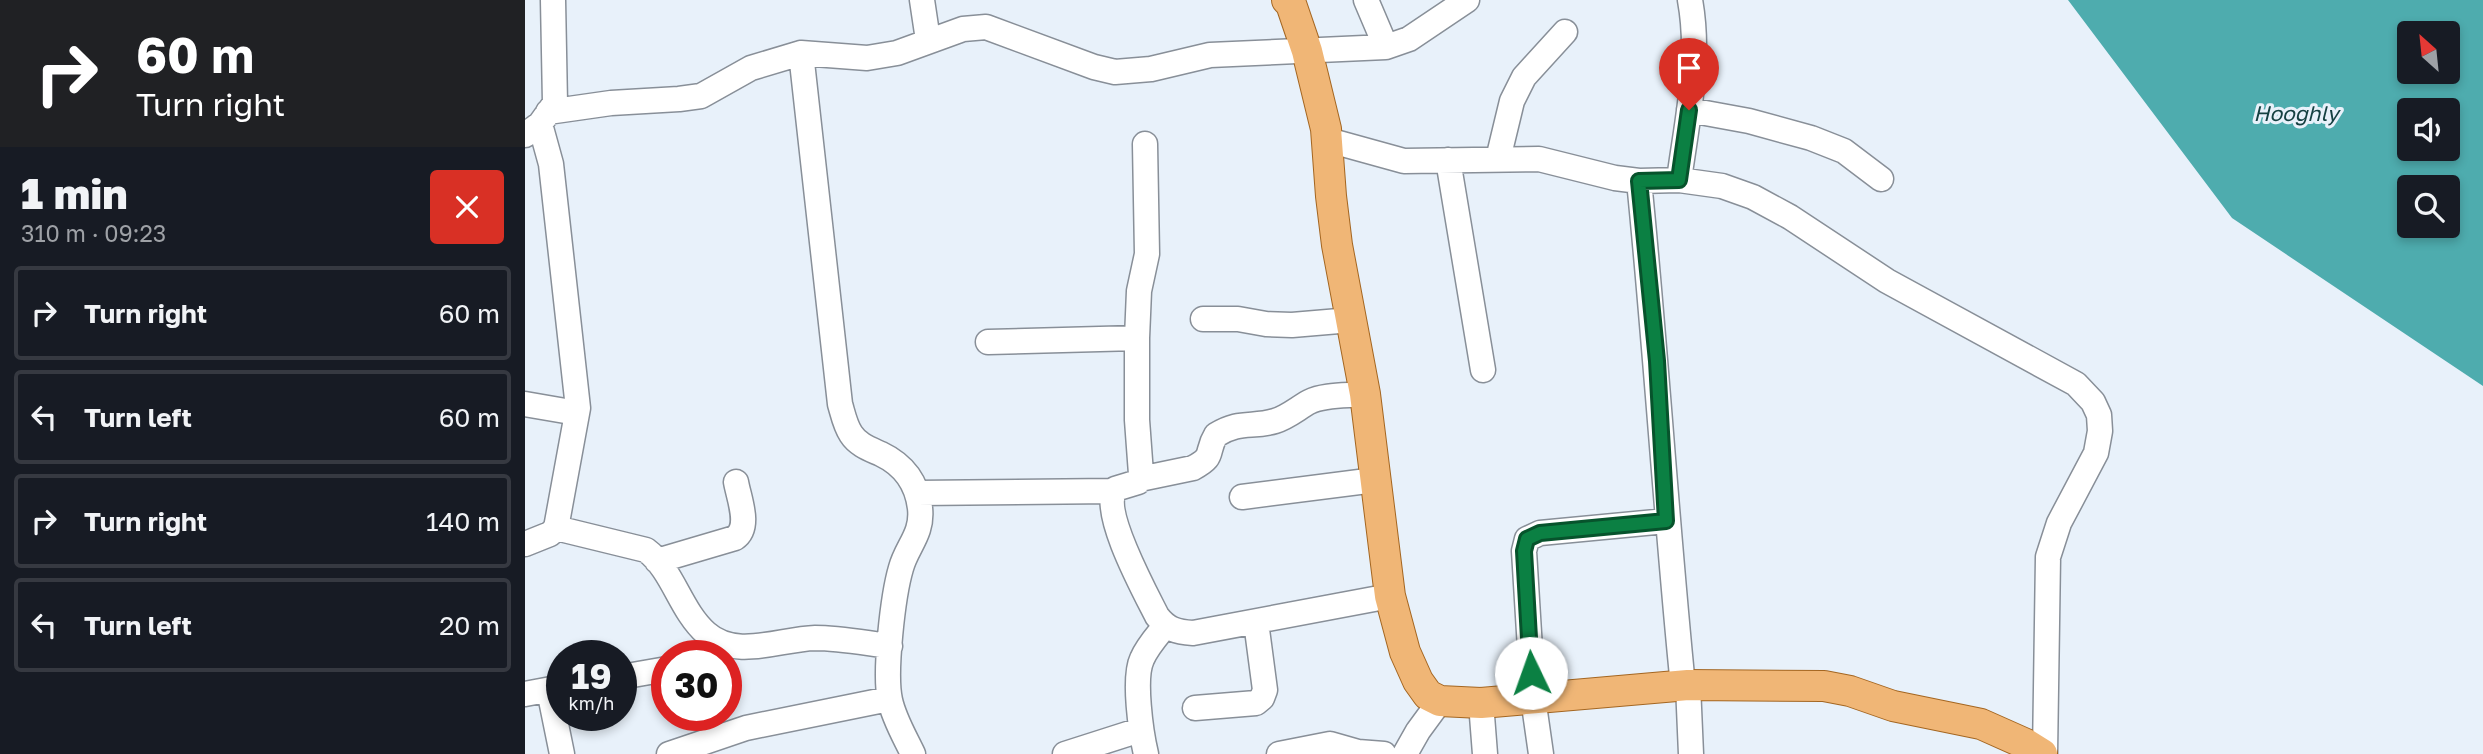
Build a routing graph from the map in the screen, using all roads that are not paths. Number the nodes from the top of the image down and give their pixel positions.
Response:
1 (553, 0) edge
2 (922, 0) edge
3 (1287, 0) edge
4 (1366, 0) edge
5 (1467, 0) edge
6 (1690, 0) edge
7 (1565, 32) dead end
8 (928, 40) junction
9 (1386, 47) junction
10 (1307, 51) junction
11 (801, 53) junction
12 (1689, 110) junction
13 (538, 124) edge
14 (1328, 140) junction
15 (1145, 144) dead end
16 (1498, 159) junction
17 (1448, 160) junction
18 (1881, 179) dead end
19 (1679, 180) junction
20 (1639, 181) junction
21 (1203, 318) dead end
22 (1352, 320) junction
23 (1137, 338) junction
24 (988, 342) dead end
25 (1483, 370) dead end
26 (1365, 394) junction
27 (525, 404) edge
28 (577, 414) junction
29 (1140, 479) junction
30 (1375, 481) junction
31 (736, 482) dead end
32 (1114, 491) junction
33 (916, 493) junction
34 (1242, 497) dead end
35 (1666, 521) junction
36 (556, 528) junction
37 (525, 544) edge
38 (657, 561) junction
39 (1390, 596) junction
40 (1255, 622) junction
41 (1165, 626) junction
42 (705, 640) edge
43 (890, 646) junction
44 (742, 648) edge
45 (1686, 686) junction
46 (546, 691) edge
47 (525, 694) edge
48 (1533, 698) junction
49 (890, 699) junction
50 (1440, 701) junction
51 (1481, 703) junction
52 (1195, 708) dead end
53 (1140, 730) junction
54 (560, 731) edge
55 (2006, 743) edge
56 (682, 752) edge
57 (562, 754) edge
58 (913, 754) edge
59 (1065, 754) edge
60 (1146, 754) edge
61 (1279, 754) edge
62 (1384, 754) edge
63 (1405, 754) edge
64 (1485, 754) edge
65 (1541, 754) edge
66 (1691, 754) edge
67 (2044, 754) edge

1 - 13 street
2 - 8 street
3 - 10 main road
4 - 9 street
5 - 9 street
6 - 12 street
7 - 16 street
8 - 10 street
8 - 11 street
9 - 10 street
10 - 14 main road
11 - 13 street
11 - 33 street
12 - 18 street
12 - 19 street
13 - 28 street
14 - 17 street
14 - 22 main road
15 - 23 street
16 - 17 street
16 - 20 street
17 - 25 street
19 - 20 street
19 - 67 street
20 - 35 street
21 - 22 street
22 - 26 main road
23 - 24 street
23 - 29 street
26 - 29 street
26 - 30 main road
27 - 28 street
28 - 36 street
29 - 32 street
30 - 34 street
30 - 39 main road
31 - 38 street
32 - 33 street
32 - 41 street
33 - 43 street
35 - 45 street
35 - 48 street
36 - 37 street
36 - 38 street
38 - 42 street
39 - 40 street
39 - 50 main road
40 - 41 street
40 - 52 street
41 - 53 street
43 - 44 street
43 - 49 street
45 - 48 main road
45 - 55 main road
45 - 66 street
46 - 47 street
48 - 51 main road
48 - 65 street
49 - 56 street
49 - 58 street
50 - 51 main road
50 - 63 street
51 - 64 street
53 - 59 street
53 - 60 street
54 - 57 street
55 - 67 main road
61 - 62 street

